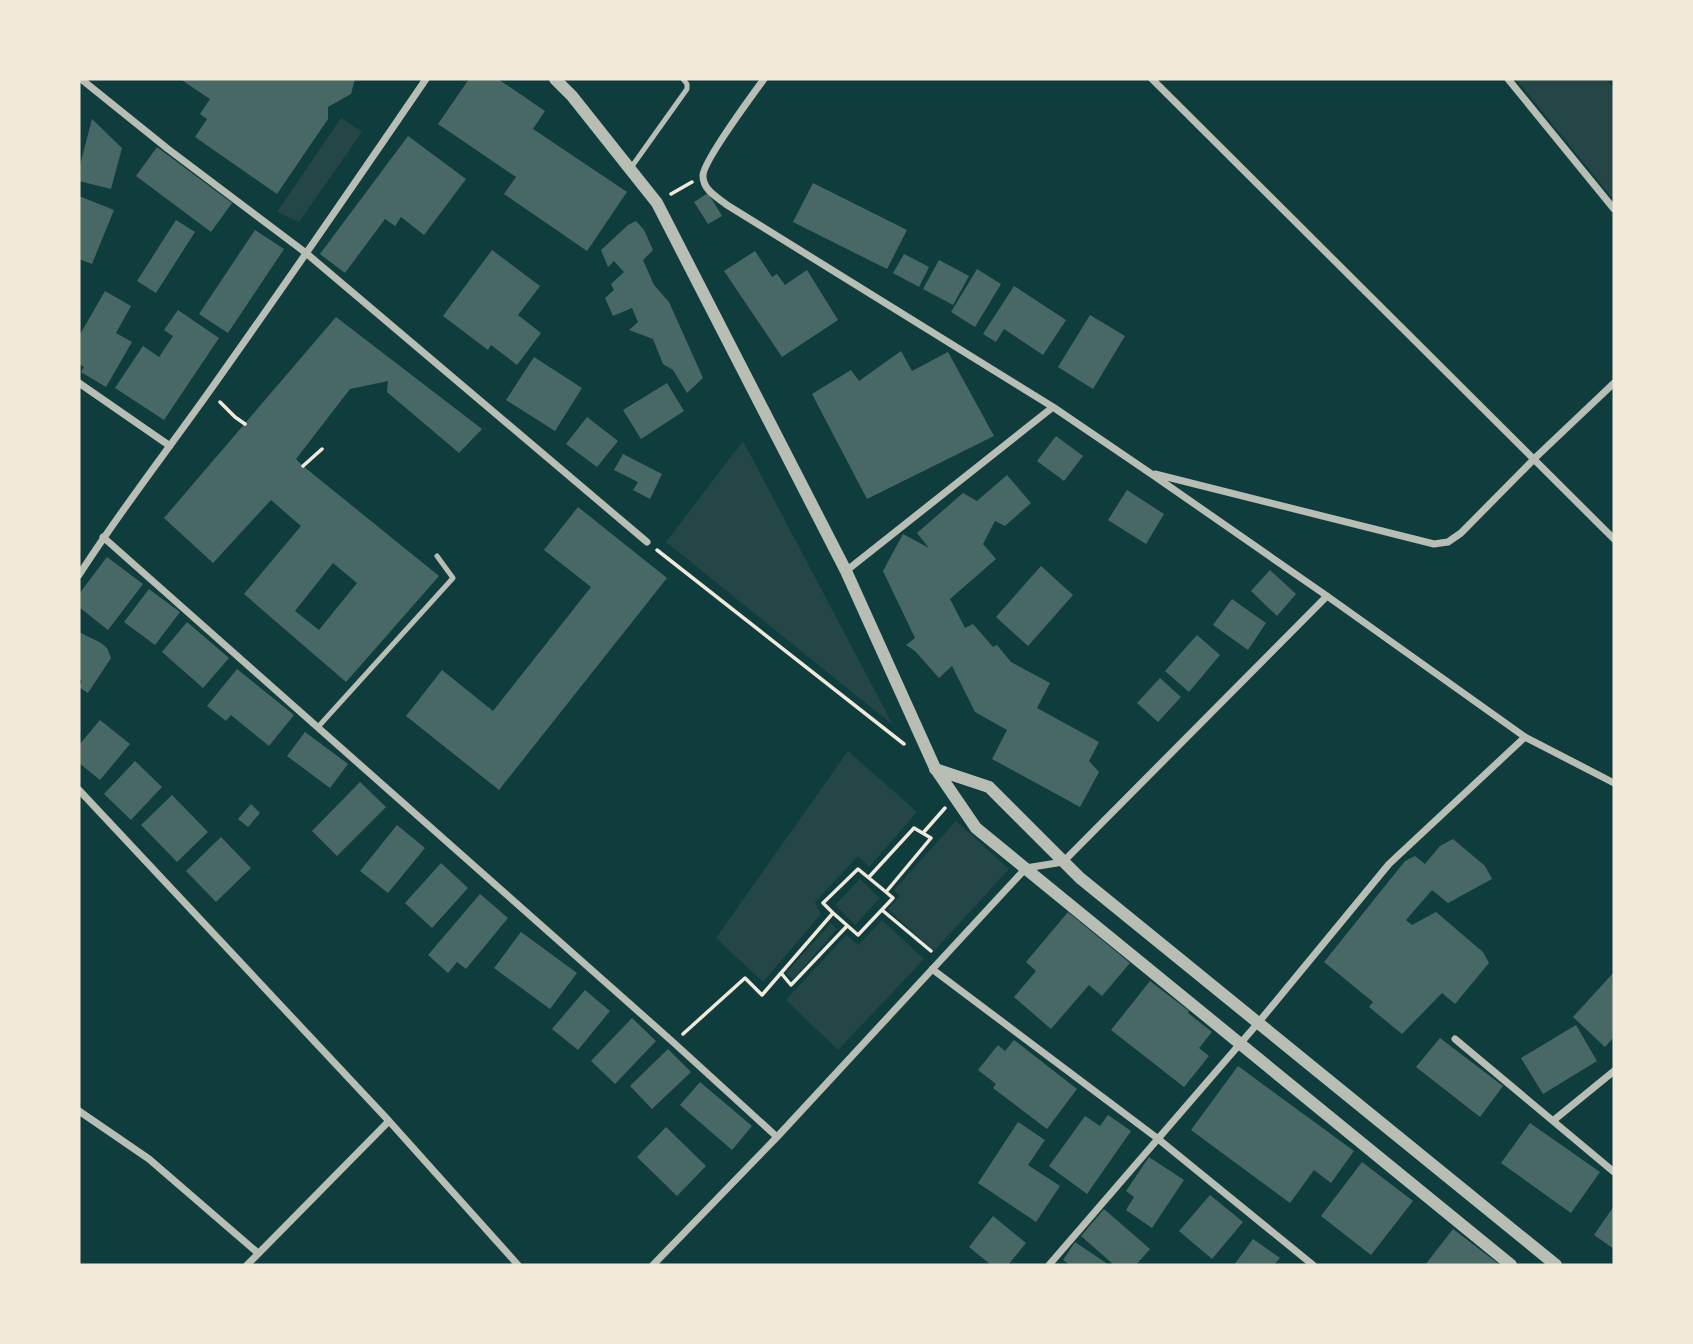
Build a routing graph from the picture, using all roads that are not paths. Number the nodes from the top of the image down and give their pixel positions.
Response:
1 (81, 79) edge
2 (426, 79) edge
3 (555, 79) edge
4 (683, 79) edge
5 (764, 79) edge
6 (1152, 79) edge
7 (1508, 79) edge
8 (630, 169) junction
9 (1614, 209) edge
10 (306, 253) junction
11 (79, 383) edge
12 (1614, 383) edge
13 (1053, 407) junction
14 (170, 446) junction
15 (1535, 458) junction
16 (1150, 472) junction
17 (103, 537) junction
18 (1614, 539) edge
19 (648, 542) road end
20 (437, 556) dead end
21 (846, 571) junction
22 (79, 575) edge
23 (1327, 596) junction
24 (318, 727) junction
25 (1525, 737) junction
26 (935, 768) junction
27 (1614, 783) edge
28 (79, 790) edge
29 (1063, 862) junction
30 (1027, 868) junction
31 (932, 969) junction
32 (1258, 1023) junction
33 (1455, 1039) dead end
34 (1241, 1043) junction
35 (1614, 1072) edge
36 (79, 1111) edge
37 (389, 1121) junction
38 (1554, 1121) junction
39 (777, 1137) junction
40 (1157, 1138) junction
41 (1614, 1172) edge
42 (258, 1253) junction
43 (247, 1265) edge
44 (518, 1265) edge
45 (653, 1265) edge
46 (1049, 1265) edge
47 (1313, 1265) edge
48 (1511, 1265) edge
49 (1556, 1265) edge

1 - 10 street
2 - 10 street
3 - 8 street
4 - 8 lane
5 - 13 street
6 - 15 street
7 - 9 street
8 - 21 street
10 - 14 street
10 - 19 street
11 - 14 street
12 - 15 street
13 - 16 street
13 - 21 street
14 - 17 street
15 - 16 street
15 - 18 street
16 - 23 street
17 - 22 street
17 - 24 street
20 - 24 lane
21 - 26 street
23 - 25 street
23 - 29 street
24 - 39 street
25 - 27 street
25 - 32 street
26 - 29 street
26 - 30 street
28 - 37 street
29 - 30 street
29 - 32 street
30 - 31 street
30 - 34 street
31 - 39 street
31 - 40 street
32 - 34 street
32 - 49 street
33 - 38 street
34 - 40 street
34 - 48 street
35 - 38 street
36 - 42 street
37 - 42 street
37 - 44 street
38 - 41 street
39 - 45 street
40 - 46 street
40 - 47 street
42 - 43 street

